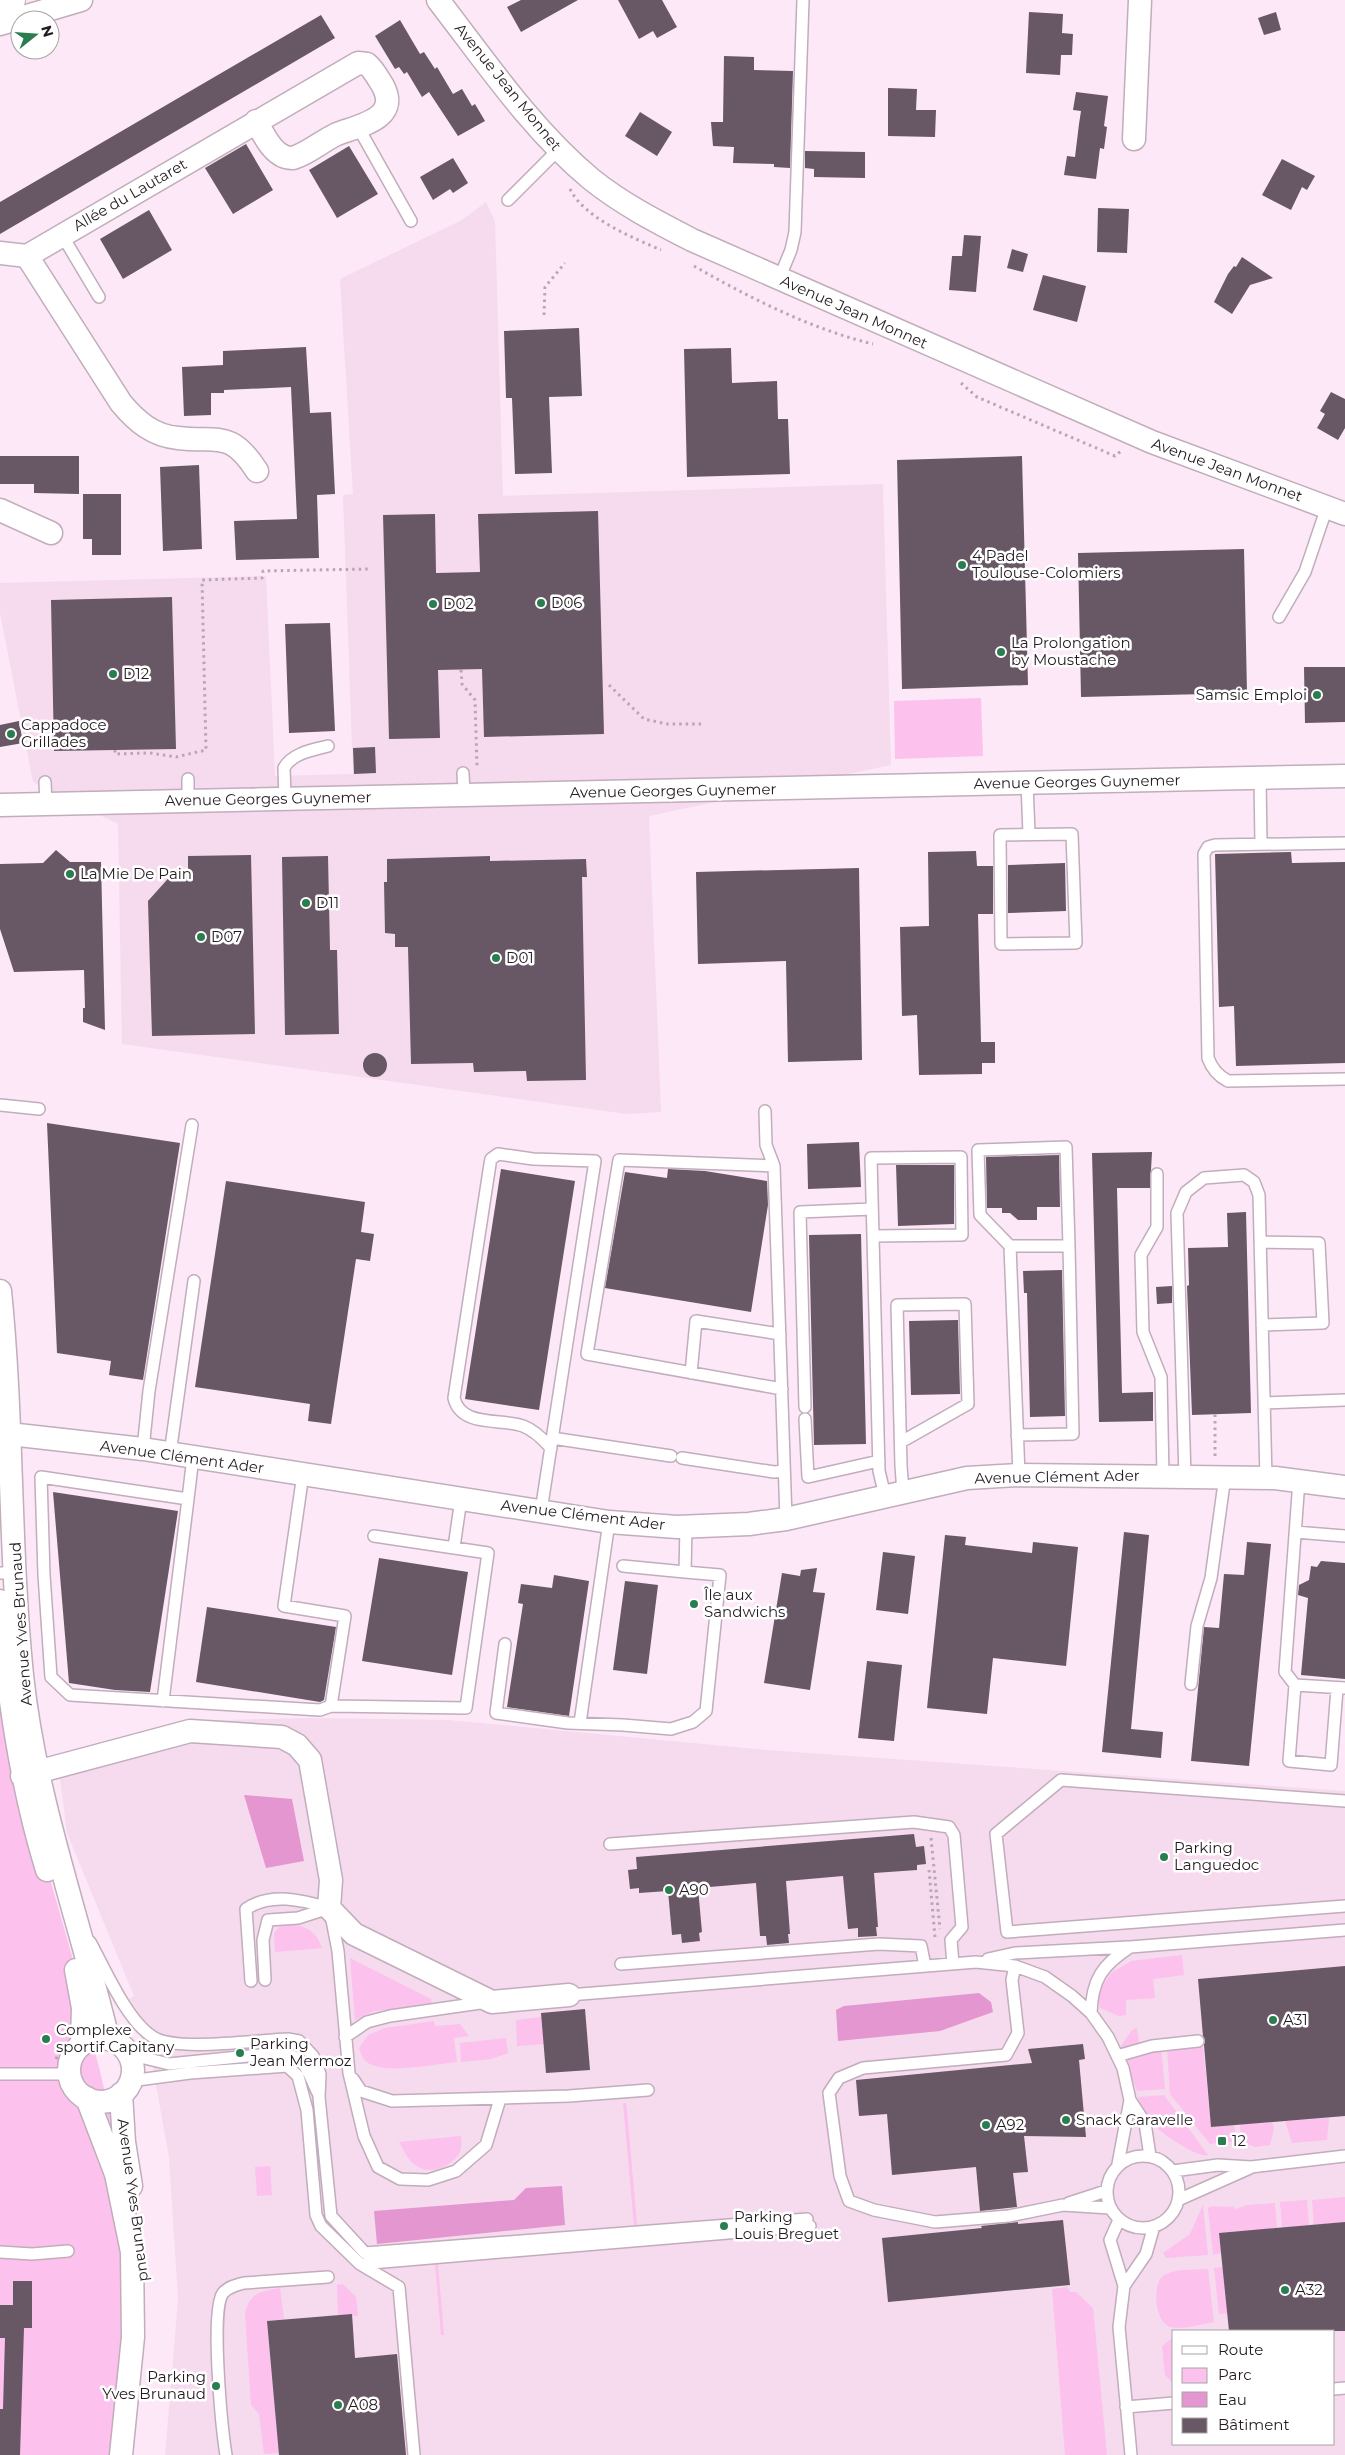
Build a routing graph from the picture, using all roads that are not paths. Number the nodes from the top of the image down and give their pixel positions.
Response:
1 (11, 0) edge
2 (81, 0) edge
3 (438, 0) edge
4 (803, 0) edge
5 (1140, 0) edge
6 (0, 5) edge
7 (0, 24) edge
8 (256, 121) junction
9 (358, 127) junction
10 (1134, 139) dead end
11 (558, 150) junction
12 (508, 200) dead end
13 (411, 221) dead end
14 (62, 235) junction
15 (0, 253) edge
16 (27, 256) junction
17 (779, 279) junction
18 (99, 297) dead end
19 (257, 471) dead end
20 (0, 510) edge
21 (1336, 511) edge
22 (51, 532) dead end
23 (1279, 617) dead end
24 (328, 746) dead end
25 (463, 773) dead end
26 (1345, 776) edge
27 (1260, 778) junction
28 (188, 779) dead end
29 (45, 782) dead end
30 (1028, 783) junction
31 (473, 795) junction
32 (285, 799) junction
33 (188, 801) junction
34 (46, 804) junction
35 (0, 805) edge
36 (1029, 834) junction
37 (1261, 844) junction
38 (1345, 844) edge
39 (1345, 1079) edge
40 (0, 1105) edge
41 (38, 1109) dead end
42 (766, 1112) dead end
43 (192, 1125) dead end
44 (774, 1166) junction
45 (1157, 1174) dead end
46 (872, 1209) junction
47 (873, 1236) junction
48 (1260, 1242) junction
49 (1010, 1246) junction
50 (1069, 1246) junction
51 (194, 1281) dead end
52 (0, 1291) edge
53 (1262, 1325) junction
54 (780, 1334) junction
55 (691, 1373) junction
56 (782, 1389) junction
57 (1345, 1400) edge
58 (1264, 1403) junction
59 (4, 1434) edge
60 (1017, 1435) junction
61 (901, 1442) junction
62 (551, 1443) junction
63 (143, 1449) junction
64 (170, 1454) junction
65 (193, 1457) junction
66 (878, 1461) junction
67 (784, 1471) junction
68 (303, 1474) junction
69 (1019, 1475) junction
70 (1174, 1476) junction
71 (1220, 1476) junction
72 (1266, 1478) junction
73 (1299, 1480) junction
74 (1345, 1487) edge
75 (894, 1494) junction
76 (188, 1499) junction
77 (461, 1499) junction
78 (541, 1511) junction
79 (786, 1519) junction
80 (609, 1522) junction
81 (686, 1527) junction
82 (1295, 1532) junction
83 (374, 1536) dead end
84 (1345, 1536) edge
85 (454, 1548) junction
86 (623, 1566) dead end
87 (686, 1572) junction
88 (8, 1573) edge
89 (0, 1601) edge
90 (2, 1636) edge
91 (505, 1644) dead end
92 (1191, 1684) dead end
93 (1296, 1685) junction
94 (1341, 1688) edge
95 (163, 1701) junction
96 (331, 1706) junction
97 (580, 1723) junction
98 (30, 1774) junction
99 (1345, 1801) edge
100 (610, 1844) dead end
101 (1345, 1906) edge
102 (329, 1908) junction
103 (74, 1913) junction
104 (1345, 1930) edge
105 (1130, 1947) junction
106 (976, 1962) junction
107 (621, 1964) dead end
108 (945, 1965) junction
109 (925, 1966) junction
110 (1015, 1966) junction
111 (265, 1980) dead end
112 (251, 1981) dead end
113 (569, 1995) joint
114 (492, 2002) junction
115 (1091, 2014) junction
116 (345, 2037) junction
117 (108, 2038) junction
118 (1198, 2041) dead end
119 (82, 2044) junction
120 (128, 2054) junction
121 (1117, 2056) junction
122 (349, 2073) junction
123 (0, 2074) edge
124 (69, 2074) junction
125 (126, 2088) junction
126 (648, 2090) dead end
127 (319, 2097) junction
128 (87, 2098) junction
129 (500, 2099) junction
130 (1130, 2100) junction
131 (1150, 2156) junction
132 (1345, 2156) edge
133 (1118, 2164) junction
134 (1251, 2167) junction
135 (1173, 2171) junction
136 (1106, 2191) junction
137 (1178, 2200) junction
138 (1063, 2205) junction
139 (1110, 2208) junction
140 (1120, 2220) junction
141 (1154, 2226) junction
142 (68, 2251) dead end
143 (0, 2252) edge
144 (360, 2264) junction
145 (328, 2277) dead end
146 (1124, 2286) junction
147 (1172, 2402) edge
148 (1126, 2407) junction
149 (224, 2438) junction
150 (121, 2455) edge
151 (134, 2455) edge
152 (222, 2455) edge
153 (226, 2455) edge
154 (414, 2455) edge
155 (1131, 2455) edge

1 - 6 main road
2 - 7 street
3 - 11 street, Avenue Jean Monnet
4 - 17 lane
5 - 10 street
8 - 9 street, Allée du Lautaret
8 - 9 street, Allée du Lautaret
8 - 14 street, Allée du Lautaret
9 - 13 lane
11 - 12 lane
11 - 17 street, Avenue Jean Monnet
14 - 16 street, Allée du Lautaret
14 - 18 lane
15 - 16 street
16 - 19 street
17 - 21 street, Avenue Jean Monnet
20 - 22 street
21 - 23 lane
24 - 32 lane
25 - 31 lane
26 - 27 street, Avenue Georges Guynemer
27 - 30 street, Avenue Georges Guynemer
27 - 37 lane
28 - 33 lane
29 - 34 lane
30 - 31 street, Avenue Georges Guynemer
30 - 36 lane
31 - 32 street, Avenue Georges Guynemer
32 - 33 street, Avenue Georges Guynemer
33 - 34 street, Avenue Georges Guynemer
34 - 35 street, Avenue Georges Guynemer
36 - 36 lane
37 - 38 lane
37 - 39 lane
40 - 41 lane
42 - 44 lane
43 - 63 lane
44 - 54 lane
44 - 55 lane
45 - 70 lane
46 - 47 lane
46 - 47 lane
46 - 66 lane
47 - 66 lane
48 - 53 lane
48 - 53 lane
48 - 70 lane
49 - 50 lane
49 - 50 lane
49 - 60 lane
50 - 60 lane
51 - 64 lane
52 - 59 street, Avenue Yves Brunaud
53 - 58 lane
54 - 55 lane
54 - 56 lane
55 - 56 lane
56 - 67 lane
57 - 58 lane
58 - 72 lane
59 - 63 street, Avenue Clément Ader
59 - 88 street, Avenue Yves Brunaud
60 - 69 lane
61 - 61 lane
61 - 75 lane
62 - 62 lane
62 - 67 lane
62 - 78 lane
63 - 64 street, Avenue Clément Ader
64 - 65 street, Avenue Clément Ader
65 - 68 street, Avenue Clément Ader
65 - 76 lane
66 - 75 lane
67 - 79 lane
68 - 77 street, Avenue Clément Ader
68 - 96 lane
69 - 70 street, Avenue Clément Ader
69 - 75 street, Avenue Clément Ader
70 - 71 street, Avenue Clément Ader
71 - 72 street, Avenue Clément Ader
71 - 92 lane
72 - 73 street, Avenue Clément Ader
73 - 74 street, Avenue Clément Ader
73 - 82 lane
75 - 79 street, Avenue Clément Ader
76 - 95 lane
76 - 95 lane
77 - 78 street, Avenue Clément Ader
77 - 85 lane
78 - 80 street, Avenue Clément Ader
79 - 81 street, Avenue Clément Ader
80 - 81 street, Avenue Clément Ader
80 - 97 lane
81 - 87 lane
82 - 84 lane
82 - 93 lane
83 - 85 lane
85 - 96 lane
86 - 87 lane
87 - 97 lane
88 - 98 street, Avenue Yves Brunaud
89 - 90 street, Avenue Yves Brunaud
90 - 98 street, Avenue Yves Brunaud
91 - 97 lane
93 - 94 lane
93 - 94 lane
95 - 96 lane
98 - 102 street
98 - 103 street, Avenue Yves Brunaud
98 - 119 street, Avenue Yves Brunaud
99 - 101 lane
100 - 108 lane
102 - 111 lane
102 - 112 lane
102 - 114 street
102 - 116 lane
103 - 117 street, Avenue Yves Brunaud
103 - 127 lane
104 - 105 lane
105 - 106 lane
105 - 115 lane
106 - 108 lane
106 - 110 lane
107 - 109 lane
108 - 109 lane
109 - 113 lane
110 - 115 lane
110 - 138 lane
113 - 114 street
114 - 116 lane
115 - 121 lane
116 - 122 lane
117 - 119 street
117 - 120 street
118 - 121 lane
119 - 124 street
120 - 125 street
120 - 127 lane
121 - 130 lane
122 - 129 lane
122 - 129 lane
123 - 124 lane
124 - 128 street
125 - 128 street
125 - 144 lane
125 - 151 street, Avenue Yves Brunaud
126 - 129 lane
127 - 144 lane
128 - 150 street, Avenue Yves Brunaud
130 - 131 lane
130 - 133 lane
131 - 133 lane
131 - 135 lane
132 - 134 lane
133 - 136 lane
134 - 135 lane
134 - 137 lane
135 - 137 lane
136 - 138 lane
136 - 139 lane
137 - 141 lane
138 - 139 lane
139 - 140 lane
140 - 141 lane
140 - 146 lane
141 - 146 lane
142 - 143 lane
144 - 154 lane
145 - 149 lane
146 - 148 lane
147 - 148 lane
148 - 155 lane
149 - 152 lane
149 - 153 lane

